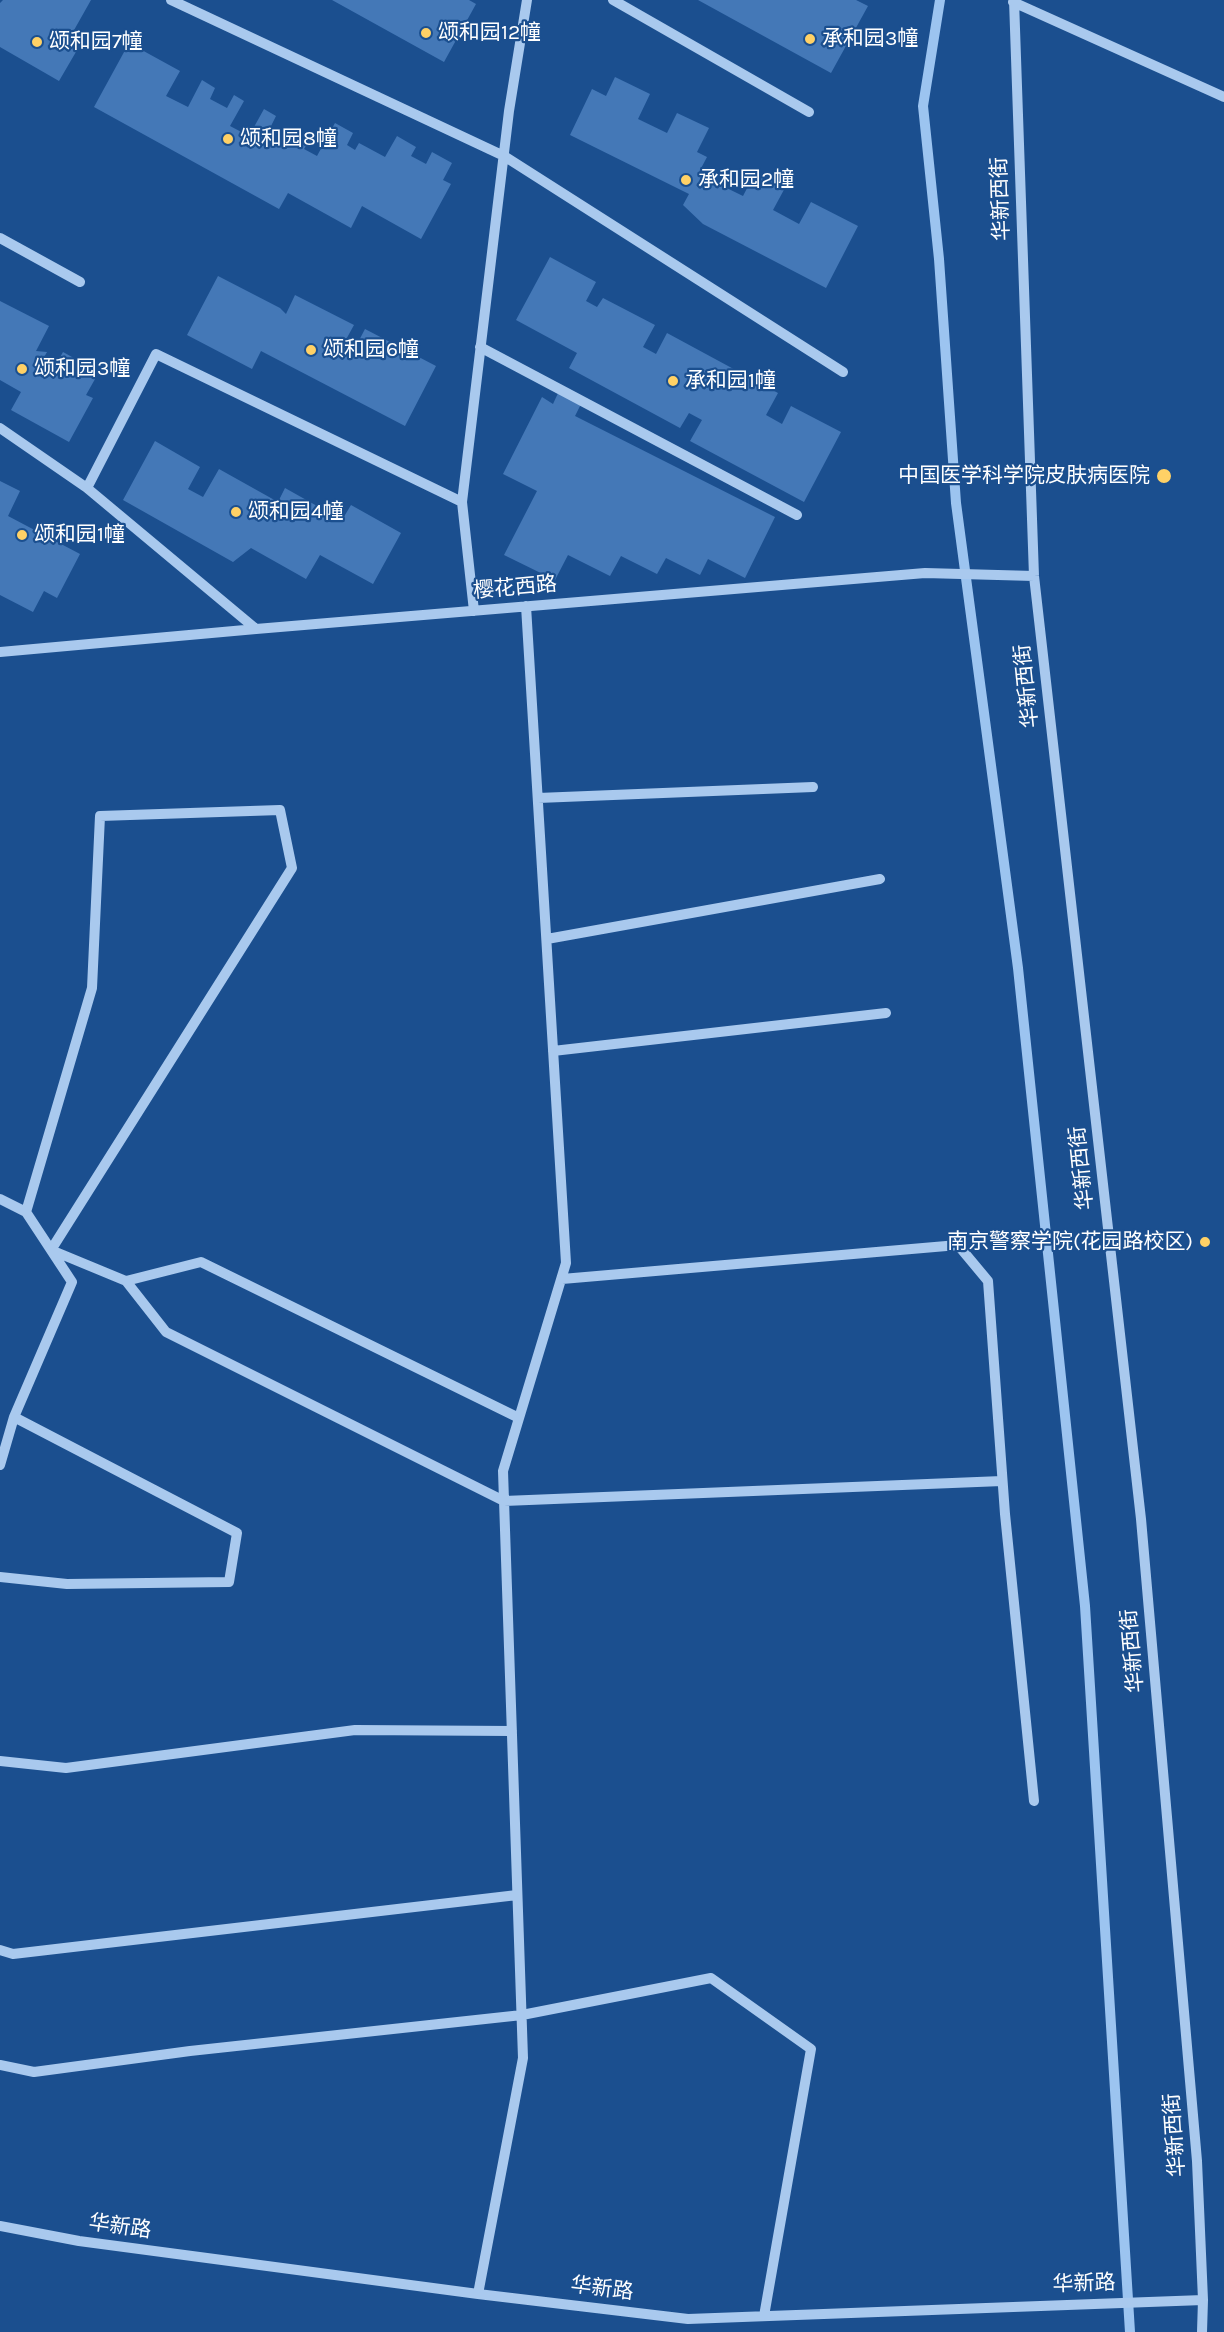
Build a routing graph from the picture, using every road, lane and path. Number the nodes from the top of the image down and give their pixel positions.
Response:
1 (171, 0) edge
2 (527, 0) edge
3 (613, 0) edge
4 (1014, 1) edge
5 (1224, 98) edge
6 (809, 112) dead end
7 (504, 156) junction
8 (0, 238) edge
9 (80, 282) dead end
10 (480, 347) junction
11 (843, 372) dead end
12 (0, 428) edge
13 (87, 488) junction
14 (462, 502) junction
15 (797, 515) dead end
16 (1034, 576) junction
17 (526, 606) junction
18 (474, 610) junction
19 (256, 629) junction
20 (0, 652) edge
21 (813, 787) dead end
22 (538, 798) junction
23 (880, 879) dead end
24 (547, 939) junction
25 (886, 1013) dead end
26 (553, 1051) junction
27 (0, 1199) edge
28 (26, 1212) junction
29 (51, 1250) junction
30 (562, 1279) junction
31 (126, 1281) junction
32 (14, 1417) junction
33 (519, 1418) junction
34 (0, 1465) edge
35 (1002, 1481) junction
36 (504, 1501) junction
37 (0, 1577) edge
38 (512, 1731) junction
39 (0, 1761) edge
40 (1034, 1801) dead end
41 (517, 1895) junction
42 (0, 1950) edge
43 (522, 2015) junction
44 (0, 2065) edge
45 (0, 2226) edge
46 (478, 2294) junction
47 (1203, 2300) junction
48 (764, 2316) junction
49 (1202, 2332) edge

1 - 7 street
2 - 7 street
3 - 6 street
4 - 5 street
4 - 16 street, 华新西街
7 - 10 street
7 - 11 street
8 - 9 street
10 - 14 street
10 - 15 street
12 - 13 street
13 - 14 street
13 - 19 street
14 - 18 street
16 - 17 street, 樱花西路
16 - 47 street, 华新西街
17 - 18 street, 樱花西路
17 - 22 street
18 - 19 street, 樱花西路
19 - 20 street, 樱花西路
21 - 22 street
22 - 24 street
23 - 24 street
24 - 26 street
25 - 26 street
26 - 30 street
27 - 28 street
28 - 29 street
28 - 29 street
29 - 31 street
29 - 32 street
30 - 33 street
30 - 35 street
31 - 33 street
31 - 36 street
32 - 34 street
32 - 37 street
33 - 36 street
35 - 36 street
35 - 40 street
36 - 38 street
38 - 39 street
38 - 41 street
41 - 42 street
41 - 43 street
43 - 44 street
43 - 46 street
43 - 48 street
45 - 46 street, 华新路
46 - 48 street, 华新路
47 - 48 street, 华新路
47 - 49 street, 华新西街

